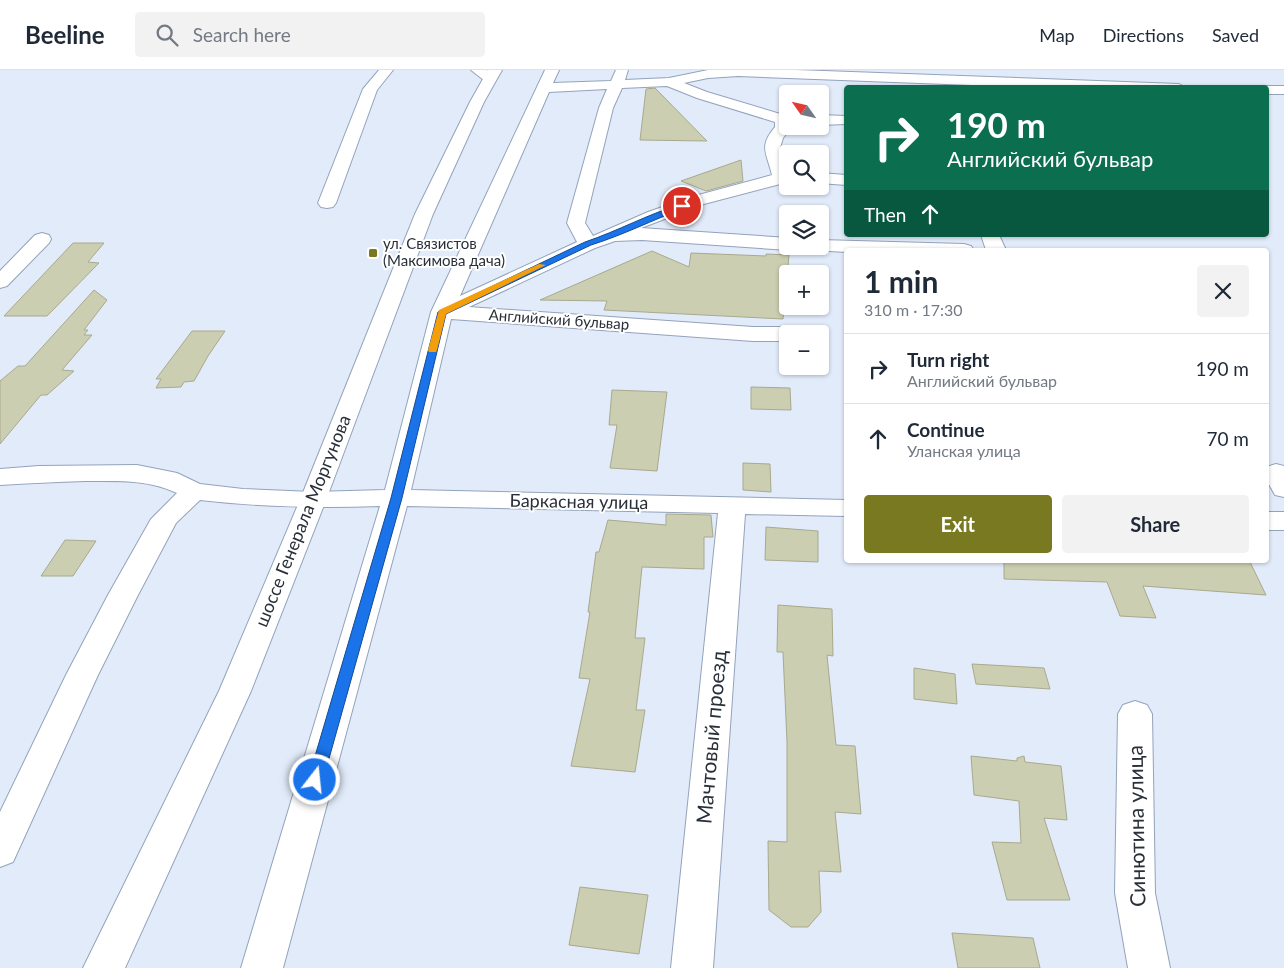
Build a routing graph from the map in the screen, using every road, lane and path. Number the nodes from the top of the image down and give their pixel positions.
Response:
1 (386, 70) edge
2 (1090, 70) edge
3 (488, 73) edge
4 (620, 78) edge
5 (548, 79) edge
6 (939, 79) edge
7 (668, 82) junction
8 (1099, 85) joint
9 (1269, 90) edge
10 (1284, 90) edge
11 (779, 117) edge
12 (829, 120) edge
13 (844, 120) edge
14 (779, 132) edge
15 (779, 168) edge
16 (779, 179) edge
17 (829, 179) edge
18 (844, 180) edge
19 (327, 203) dead end
20 (613, 235) junction
21 (42, 239) dead end
22 (779, 243) edge
23 (588, 244) junction
24 (829, 246) edge
25 (892, 248) edge
26 (0, 282) edge
27 (442, 312) junction
28 (753, 334) junction
29 (779, 334) edge
30 (779, 345) edge
31 (0, 477) edge
32 (194, 491) junction
33 (396, 498) junction
34 (313, 500) junction
35 (732, 506) junction
36 (844, 508) edge
37 (1269, 521) edge
38 (1284, 521) edge
39 (1134, 714) dead end
40 (0, 851) edge
41 (104, 968) edge
42 (262, 968) edge
43 (692, 968) edge
44 (1149, 968) edge

1 - 19 street
2 - 8 street
3 - 34 street, шоссе Генерала Моргунова
4 - 5 street
4 - 7 street
4 - 23 street
5 - 27 street
6 - 7 street
6 - 8 street
7 - 11 street
9 - 10 street
12 - 13 street
14 - 15 street
16 - 20 street
17 - 18 street
20 - 22 street
20 - 23 street, Английский бульвар
21 - 26 street
23 - 27 street, Английский бульвар
24 - 25 street
27 - 28 street, Английский бульвар
27 - 33 street
28 - 29 street, Английский бульвар
28 - 30 street, Английский бульвар
31 - 32 street, Баркасная улица
32 - 34 street, Баркасная улица
32 - 40 street
33 - 34 street, Баркасная улица
33 - 35 street, Баркасная улица
33 - 42 street
34 - 41 street, шоссе Генерала Моргунова
35 - 36 street, Баркасная улица
35 - 43 street, Мачтовый проезд
37 - 38 street
39 - 44 street, Синютина улица

